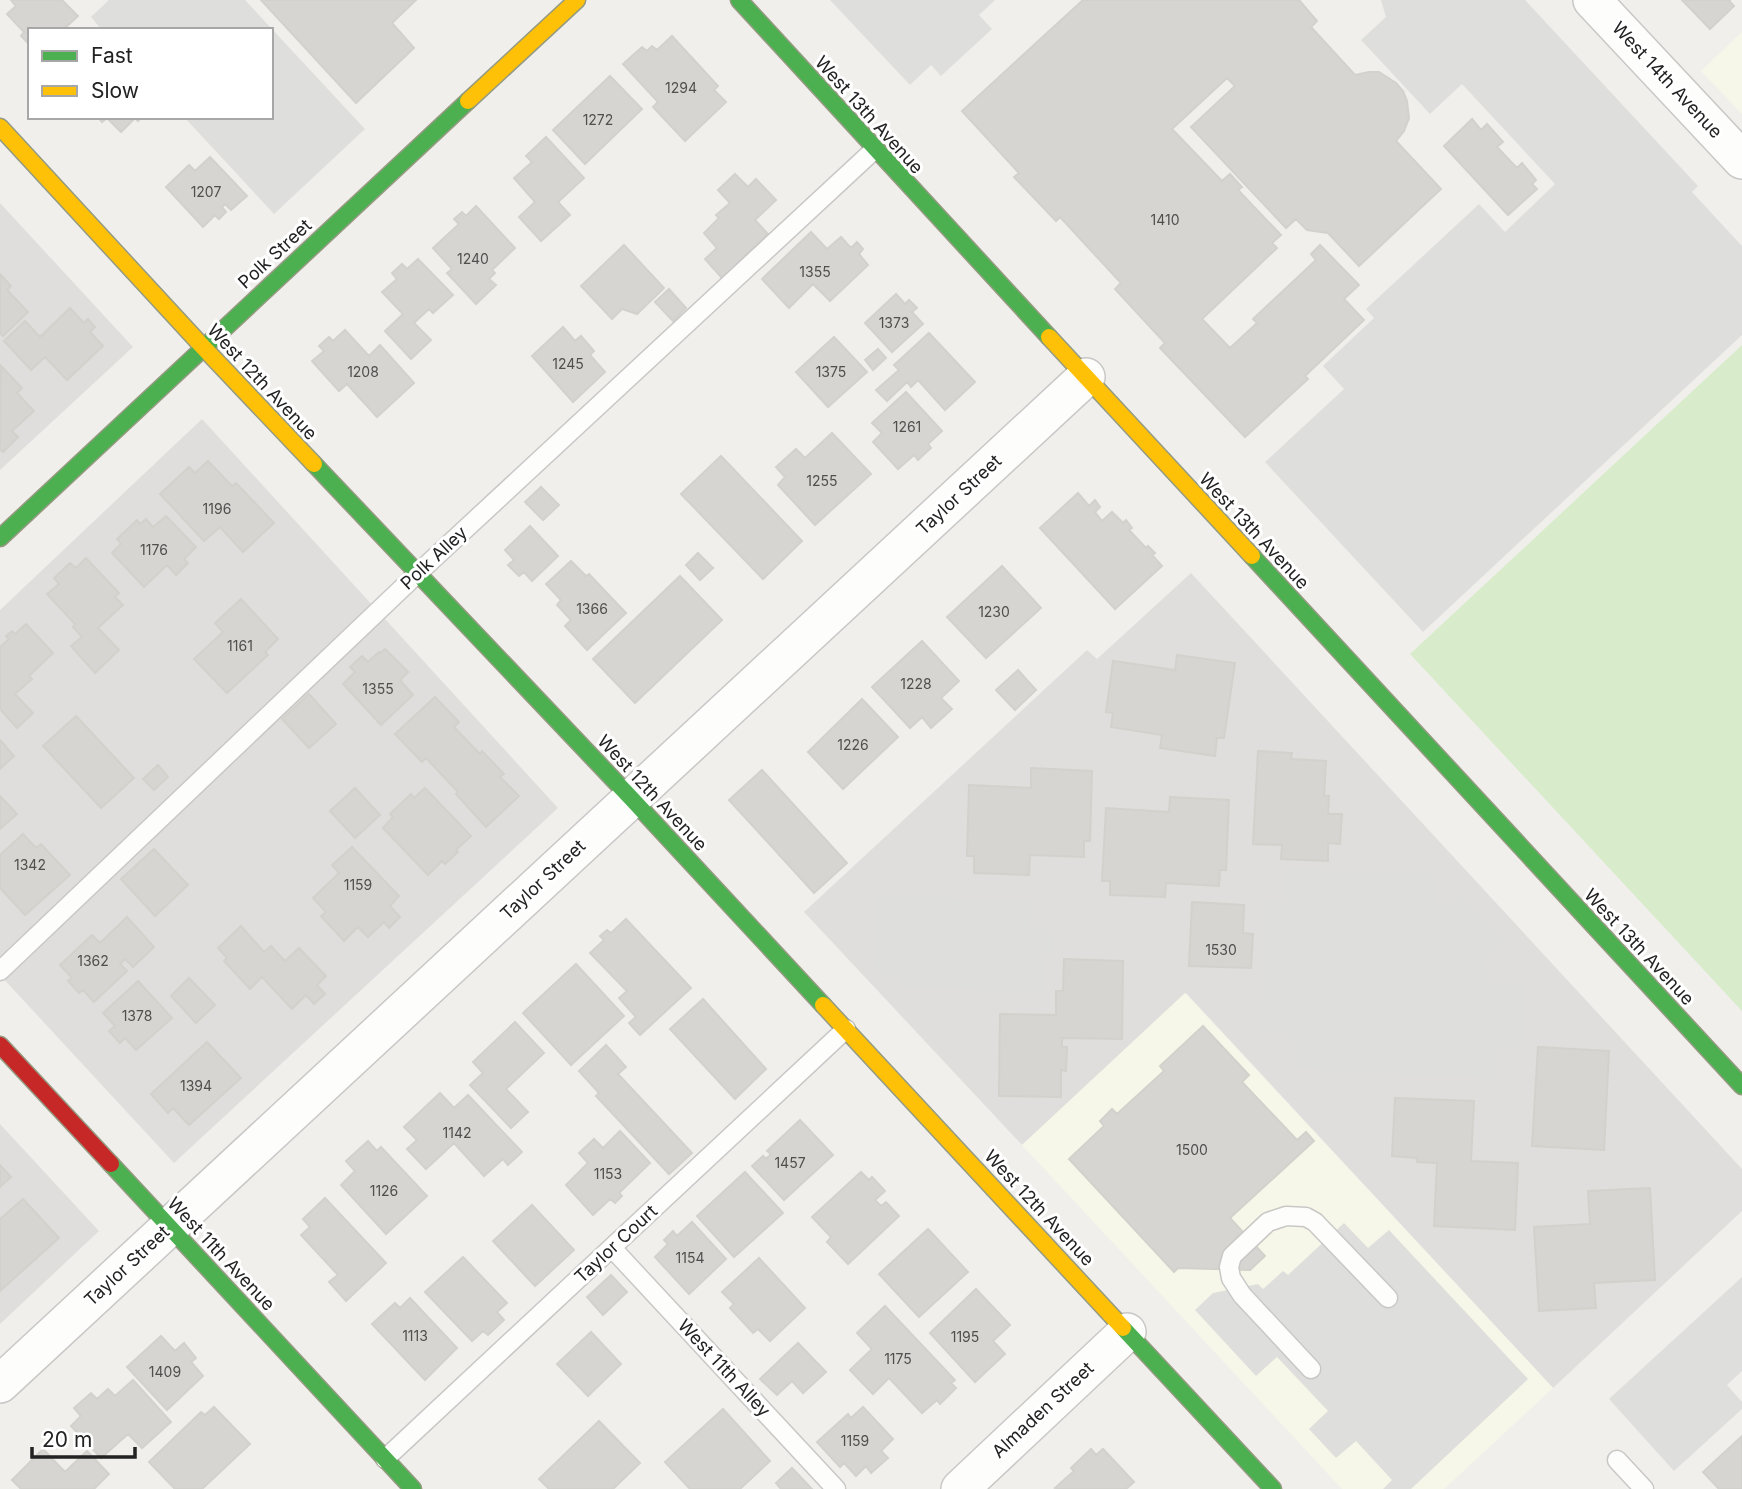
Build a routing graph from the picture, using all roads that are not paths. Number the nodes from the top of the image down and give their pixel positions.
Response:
1 (577, 0) edge
2 (738, 0) edge
3 (1592, 0) edge
4 (0, 127) edge
5 (874, 150) junction
6 (1739, 152) edge
7 (203, 347) junction
8 (1086, 377) junction
9 (0, 537) edge
10 (418, 573) junction
11 (631, 798) junction
12 (0, 971) edge
13 (846, 1029) junction
14 (0, 1045) edge
15 (1742, 1086) edge
16 (169, 1227) junction
17 (612, 1248) junction
18 (1388, 1298) dead end
19 (1127, 1332) junction
20 (1311, 1369) dead end
21 (0, 1384) edge
22 (385, 1459) junction
23 (1617, 1460) dead end
24 (413, 1489) edge
25 (836, 1489) edge
26 (960, 1489) edge
27 (1273, 1489) edge
28 (1644, 1489) edge

1 - 7 street, Polk Street
2 - 5 street, West 13th Avenue
3 - 6 street, West 14th Avenue
4 - 7 street, West 12th Avenue
5 - 8 street, West 13th Avenue
5 - 10 lane, Polk Alley
7 - 9 street, Polk Street
7 - 10 street, West 12th Avenue
8 - 11 street, Taylor Street
8 - 15 street, West 13th Avenue
10 - 11 street, West 12th Avenue
10 - 12 lane, Polk Alley
11 - 13 street, West 12th Avenue
11 - 16 street, Taylor Street
13 - 17 lane, Taylor Court
13 - 19 street, West 12th Avenue
14 - 16 street, West 11th Avenue
16 - 21 street, Taylor Street
16 - 22 street, West 11th Avenue
17 - 22 lane, Taylor Court
17 - 25 lane, West 11th Alley
18 - 20 lane
19 - 26 street, Almaden Street
19 - 27 street, West 12th Avenue
22 - 24 street, West 11th Avenue
23 - 28 lane

